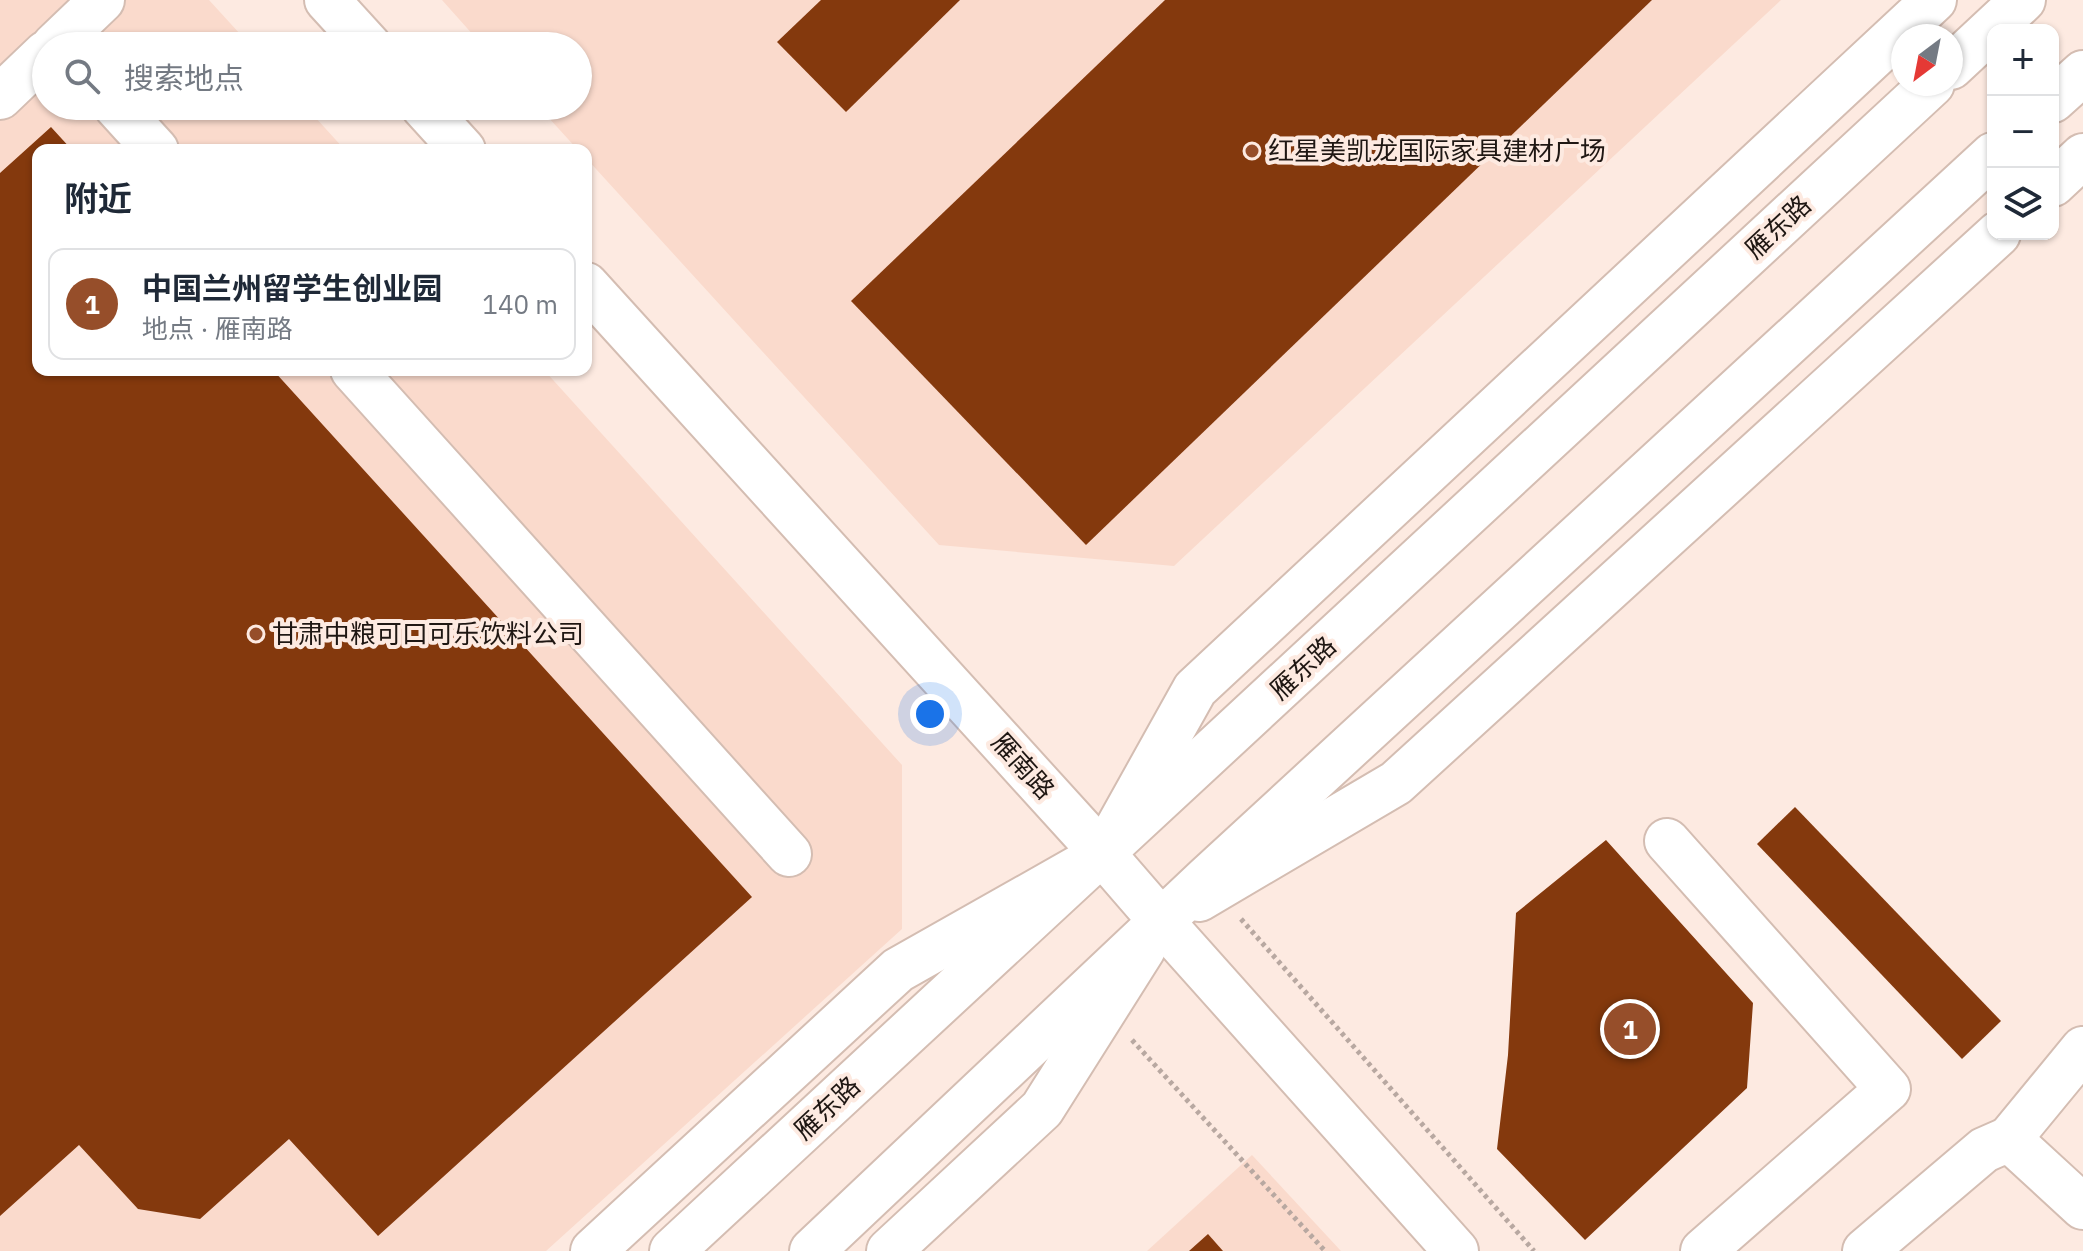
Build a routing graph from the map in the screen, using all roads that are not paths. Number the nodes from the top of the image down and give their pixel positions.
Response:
1 (102, 0) edge
2 (327, 0) edge
3 (1934, 0) edge
4 (2023, 0) edge
5 (70, 32) edge
6 (356, 32) edge
7 (1963, 56) edge
8 (32, 68) edge
9 (2083, 73) edge
10 (1919, 96) edge
11 (2057, 96) edge
12 (0, 97) edge
13 (129, 120) edge
14 (436, 120) edge
15 (151, 144) edge
16 (458, 144) edge
17 (2083, 156) edge
18 (1987, 161) edge
19 (2059, 178) edge
20 (1991, 240) edge
21 (592, 292) edge
22 (358, 376) edge
23 (1667, 841) dead end
24 (789, 854) dead end
25 (1103, 854) junction
26 (1161, 921) junction
27 (2083, 1049) edge
28 (2009, 1139) junction
29 (2083, 1207) edge
30 (593, 1251) edge
31 (672, 1251) edge
32 (812, 1251) edge
33 (889, 1251) edge
34 (1456, 1251) edge
35 (1703, 1251) edge
36 (1865, 1251) edge

1 - 5 main road
2 - 6 main road
3 - 25 main road
4 - 7 main road
8 - 12 main road
9 - 11 main road
10 - 25 main road, 雁东路
13 - 15 main road
14 - 16 main road
17 - 19 main road
18 - 26 main road
20 - 26 main road
21 - 25 main road, 雁南路
22 - 24 main road
23 - 35 main road
25 - 26 main road, 雁南路
25 - 30 main road
25 - 31 main road, 雁东路
26 - 32 main road
26 - 33 main road
26 - 34 main road, 雁南路
27 - 28 main road
28 - 29 main road
28 - 36 main road

